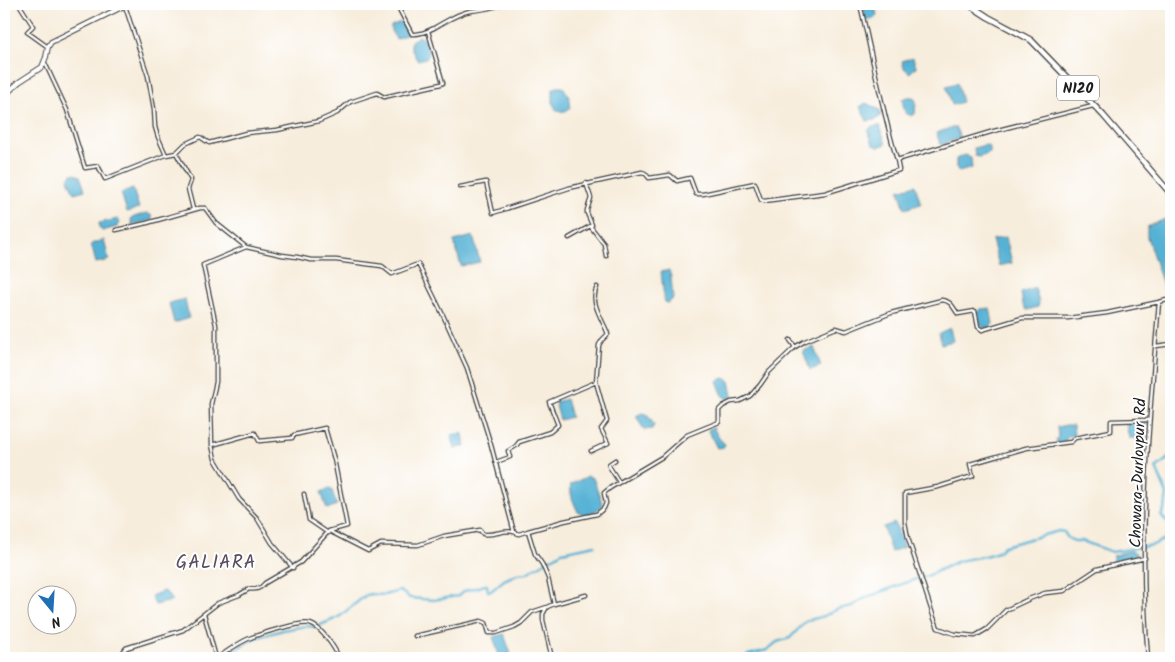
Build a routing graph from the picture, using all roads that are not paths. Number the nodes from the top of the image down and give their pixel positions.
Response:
1 (19, 4) edge
2 (504, 4) edge
3 (860, 4) edge
4 (968, 4) edge
5 (126, 5) edge
6 (399, 8) dead end
7 (428, 31) junction
8 (48, 47) junction
9 (45, 63) junction
10 (4, 96) edge
11 (1094, 106) junction
12 (176, 153) junction
13 (166, 156) junction
14 (896, 160) junction
15 (586, 183) junction
16 (460, 187) dead end
17 (1171, 194) edge
18 (193, 209) junction
19 (591, 227) junction
20 (116, 230) dead end
21 (569, 238) dead end
22 (246, 247) junction
23 (606, 256) dead end
24 (597, 287) dead end
25 (1171, 299) edge
26 (1159, 302) junction
27 (790, 340) dead end
28 (1171, 344) edge
29 (1155, 346) junction
30 (795, 347) junction
31 (596, 382) junction
32 (1148, 420) junction
33 (212, 445) junction
34 (591, 451) dead end
35 (615, 460) dead end
36 (496, 462) junction
37 (619, 482) junction
38 (304, 494) dead end
39 (329, 532) junction
40 (514, 532) junction
41 (528, 532) junction
42 (1145, 558) junction
43 (293, 568) junction
44 (586, 595) dead end
45 (554, 604) junction
46 (547, 607) junction
47 (204, 614) junction
48 (415, 636) dead end
49 (118, 658) edge
50 (216, 658) edge
51 (340, 658) edge
52 (552, 658) edge
53 (1148, 658) edge

1 - 8 street
2 - 7 street
3 - 14 street
4 - 11 highway, N120
5 - 8 main road
5 - 13 street
6 - 7 street
7 - 12 street
8 - 9 main road
9 - 10 main road
9 - 13 street
11 - 14 street
11 - 17 highway, N120
12 - 13 street
12 - 18 street
14 - 15 street
15 - 16 street
15 - 19 street
18 - 20 street
18 - 22 street
19 - 21 street
19 - 23 street
22 - 33 street
22 - 36 street
24 - 31 street
25 - 26 street
26 - 29 street, Chowara-Durlovpur Rd
26 - 30 street
27 - 30 street
28 - 29 street
29 - 32 street, Chowara-Durlovpur Rd
30 - 37 street
31 - 34 street
31 - 36 street
32 - 42 street, Chowara-Durlovpur Rd
32 - 42 street
33 - 39 street
33 - 43 street
35 - 37 street
36 - 40 street
37 - 41 street
38 - 39 street
39 - 40 street
39 - 43 street
40 - 41 street
41 - 45 street
42 - 53 street, Chowara-Durlovpur Rd
43 - 47 street
44 - 45 street
45 - 46 street
46 - 48 street
46 - 52 street
47 - 49 street
47 - 50 street
50 - 51 street

